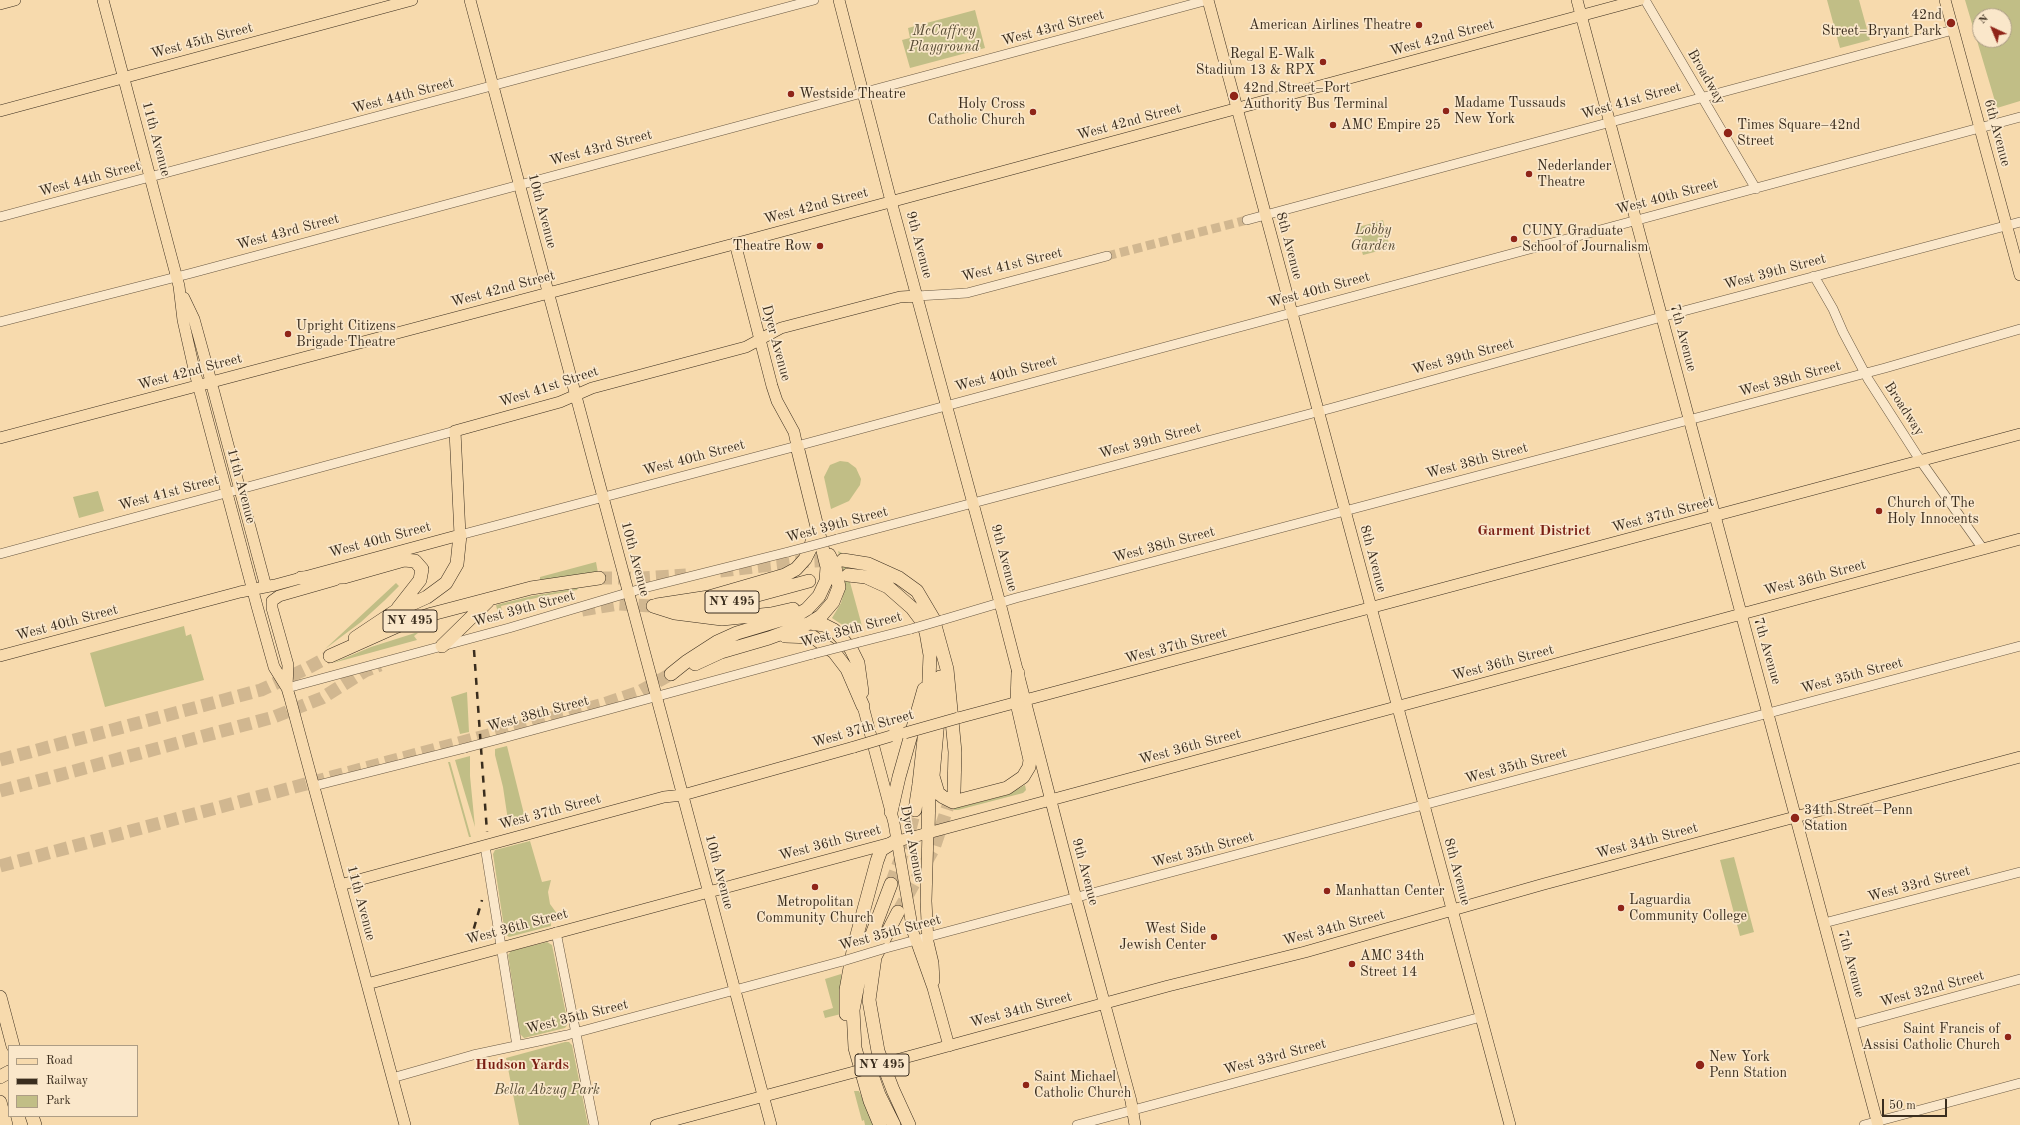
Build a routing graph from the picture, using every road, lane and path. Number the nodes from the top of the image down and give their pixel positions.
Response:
1 (15, 0) edge
2 (103, 0) edge
3 (412, 0) edge
4 (470, 0) edge
5 (814, 0) edge
6 (839, 0) edge
7 (1208, 0) edge
8 (1577, 0) edge
9 (1639, 0) edge
10 (1645, 0) edge
11 (1945, 0) edge
12 (0, 4) edge
13 (1581, 16) junction
14 (1953, 30) junction
15 (124, 78) junction
16 (493, 86) junction
17 (864, 93) junction
18 (1702, 97) junction
19 (1237, 108) junction
20 (0, 111) edge
21 (2020, 117) edge
22 (1608, 123) junction
23 (1980, 128) junction
24 (151, 178) junction
25 (519, 184) junction
26 (1756, 189) junction
27 (891, 202) junction
28 (1265, 214) junction
29 (0, 217) edge
30 (1247, 220) tunnel mouth
31 (1635, 221) junction
32 (2020, 222) edge
33 (2007, 225) junction
34 (734, 243) junction
35 (1107, 256) tunnel mouth
36 (2020, 275) edge
37 (1814, 276) junction
38 (178, 281) junction
39 (548, 293) junction
40 (917, 296) junction
41 (1292, 313) junction
42 (1662, 317) junction
43 (0, 322) edge
44 (2020, 329) edge
45 (760, 341) junction
46 (1866, 373) junction
47 (211, 382) junction
48 (198, 384) junction
49 (576, 395) junction
50 (946, 405) junction
51 (1318, 412) junction
52 (1689, 420) junction
53 (455, 431) junction
54 (2020, 434) edge
55 (0, 438) edge
56 (797, 446) junction
57 (1920, 460) junction
58 (241, 489) junction
59 (228, 493) junction
60 (603, 497) junction
61 (973, 503) junction
62 (1345, 511) junction
63 (1715, 517) junction
64 (816, 520) junction
65 (460, 535) junction
66 (820, 538) junction
67 (2020, 539) edge
68 (1983, 549) junction
69 (0, 554) edge
70 (843, 560) tunnel mouth
71 (848, 575) dead end
72 (344, 577) junction
73 (300, 578) junction
74 (598, 578) tunnel mouth
75 (875, 580) junction
76 (809, 581) dead end
77 (266, 587) junction
78 (252, 589) junction
79 (629, 593) junction
80 (493, 597) junction
81 (274, 599) joint
82 (925, 603) junction
83 (1000, 603) junction
84 (653, 606) junction
85 (1371, 609) junction
86 (394, 612) junction
87 (1740, 614) junction
88 (810, 623) junction
89 (769, 638) junction
90 (940, 642) junction
91 (442, 646) junction
92 (2020, 646) edge
93 (0, 656) edge
94 (929, 672) junction
95 (1018, 673) joint
96 (287, 688) junction
97 (656, 697) junction
98 (1021, 702) junction
99 (863, 706) junction
100 (1397, 707) junction
101 (1768, 713) junction
102 (2020, 757) edge
103 (933, 776) junction
104 (314, 786) junction
105 (954, 791) tunnel mouth
106 (683, 795) junction
107 (1051, 799) junction
108 (1424, 805) junction
109 (915, 810) tunnel mouth
110 (891, 812) junction
111 (1796, 817) junction
112 (928, 832) junction
113 (897, 840) junction
114 (485, 846) junction
115 (2020, 872) edge
116 (891, 884) tunnel mouth
117 (340, 886) junction
118 (708, 891) junction
119 (1076, 898) junction
120 (1452, 910) junction
121 (898, 912) tunnel mouth
122 (1824, 923) junction
123 (556, 932) junction
124 (928, 937) junction
125 (916, 940) junction
126 (501, 947) junction
127 (2020, 979) edge
128 (367, 984) junction
129 (933, 988) junction
130 (735, 990) junction
131 (855, 996) junction
132 (0, 997) edge
133 (869, 1000) junction
134 (1105, 1003) junction
135 (1480, 1017) junction
136 (1852, 1025) junction
137 (575, 1032) junction
138 (13, 1045) edge
139 (517, 1046) junction
140 (949, 1046) junction
141 (855, 1048) junction
142 (392, 1078) junction
143 (2020, 1083) edge
144 (763, 1096) junction
145 (0, 1102) edge
146 (1132, 1110) junction
147 (1878, 1123) edge
148 (6, 1125) edge
149 (404, 1125) edge
150 (594, 1125) edge
151 (656, 1125) edge
152 (771, 1125) edge
153 (880, 1125) edge
154 (894, 1125) edge
155 (900, 1125) edge
156 (909, 1125) edge
157 (1078, 1125) edge
158 (1135, 1125) edge
159 (1510, 1125) edge
160 (1864, 1125) edge

1 - 12 main road
2 - 15 main road, 11th Avenue
3 - 15 main road, West 45th Street
4 - 16 main road, 10th Avenue
5 - 16 street, West 44th Street
6 - 17 main road, 9th Avenue
7 - 17 street, West 43rd Street
7 - 19 main road, 8th Avenue
8 - 13 main road, 7th Avenue
9 - 13 main road, West 42nd Street
10 - 18 street, Broadway
11 - 14 main road, 6th Avenue
13 - 19 main road, West 42nd Street
13 - 22 main road, 7th Avenue
14 - 18 street, West 41st Street
14 - 23 main road, 6th Avenue
15 - 20 main road, West 45th Street
15 - 24 main road, 11th Avenue
16 - 24 street, West 44th Street
16 - 25 main road, 10th Avenue
17 - 25 street, West 43rd Street
17 - 27 main road, 9th Avenue
18 - 22 street, West 41st Street
18 - 26 street, Broadway
19 - 27 main road, West 42nd Street
19 - 28 main road, 8th Avenue
21 - 23 street, West 40th Street
22 - 28 street, West 41st Street
22 - 31 main road, 7th Avenue
23 - 26 street, West 40th Street
23 - 33 main road, 6th Avenue
24 - 29 street, West 44th Street
24 - 38 main road, 11th Avenue
25 - 38 street, West 43rd Street
25 - 39 main road, 10th Avenue
26 - 31 street, West 40th Street
27 - 34 main road, West 42nd Street
27 - 40 main road, 9th Avenue
28 - 30 street, West 41st Street
28 - 41 main road, 8th Avenue
31 - 41 street, West 40th Street
31 - 42 main road, 7th Avenue
32 - 33 street, West 39th Street
33 - 36 main road, 6th Avenue
33 - 37 street, West 39th Street
34 - 39 main road, West 42nd Street
34 - 45 main road, Dyer Avenue
35 - 40 street, West 41st Street
37 - 42 street, West 39th Street
37 - 46 street, Broadway
38 - 43 street, West 43rd Street
38 - 47 main road, 11th Avenue
38 - 48 main road, 11th Avenue
39 - 47 main road, West 42nd Street
39 - 49 main road, 10th Avenue
40 - 45 main road, West 41st Street
40 - 50 main road, 9th Avenue
41 - 50 street, West 40th Street
41 - 51 main road, 8th Avenue
42 - 51 street, West 39th Street
42 - 52 main road, 7th Avenue
44 - 46 street, West 38th Street
45 - 49 main road, West 41st Street
45 - 56 main road, Dyer Avenue
46 - 52 street, West 38th Street
46 - 57 street, Broadway
47 - 48 main road, West 42nd Street
47 - 58 main road, 11th Avenue
48 - 55 main road, West 42nd Street
48 - 59 main road, 11th Avenue
49 - 53 main road, West 41st Street
49 - 60 main road, 10th Avenue
50 - 56 street, West 40th Street
50 - 61 main road, 9th Avenue
51 - 61 street, West 39th Street
51 - 62 main road, 8th Avenue
52 - 62 street, West 38th Street
52 - 63 main road, 7th Avenue
53 - 58 street, West 41st Street
53 - 65 main road
54 - 57 main road, West 37th Street
56 - 60 street, West 40th Street
56 - 64 highway
57 - 63 main road, West 37th Street
57 - 68 street, Broadway
58 - 59 street, West 41st Street
58 - 77 main road, 11th Avenue
59 - 69 street, West 41st Street
59 - 78 main road, 11th Avenue
60 - 65 street, West 40th Street
60 - 79 main road, 10th Avenue
61 - 79 street, West 39th Street, bridge
61 - 83 main road, 9th Avenue
62 - 83 street, West 38th Street
62 - 85 main road, 8th Avenue
63 - 85 main road, West 37th Street
63 - 87 main road, 7th Avenue
64 - 66 highway
64 - 84 highway
65 - 73 main road, West 40th Street
65 - 86 highway
66 - 84 highway
66 - 88 highway
66 - 89 highway
67 - 68 main road, West 36th Street
68 - 87 main road, West 36th Street
70 - 82 highway
71 - 75 highway
72 - 73 highway
72 - 81 main road, West 40th Street
72 - 86 highway
73 - 77 main road, West 40th Street
74 - 80 highway, NY 495
75 - 82 highway
75 - 94 highway
76 - 84 highway, NY 495
77 - 78 main road, West 40th Street
78 - 93 main road, West 40th Street
78 - 96 main road, 11th Avenue
79 - 91 street, West 39th Street
79 - 97 main road, 10th Avenue
80 - 86 highway, NY 495
80 - 91 highway
81 - 96 main road, 11th Avenue
82 - 90 highway
83 - 95 main road, 9th Avenue
83 - 97 street, West 38th Street, bridge
85 - 98 main road, West 37th Street
85 - 100 main road, 8th Avenue
87 - 100 main road, West 36th Street
87 - 101 main road, 7th Avenue
88 - 89 highway
88 - 99 highway
89 - 99 highway
90 - 103 highway
90 - 105 highway
91 - 96 street, West 39th Street
92 - 101 street, West 35th Street
94 - 109 highway
94 - 110 highway
95 - 98 highway
96 - 104 main road, 11th Avenue
97 - 104 street, West 38th Street, bridge
97 - 106 main road, 10th Avenue
98 - 103 highway
98 - 106 main road, West 37th Street, bridge
98 - 107 main road, 9th Avenue
99 - 110 main road, Dyer Avenue
100 - 107 main road, West 36th Street
100 - 108 main road, 8th Avenue
101 - 108 street, West 35th Street
101 - 111 main road, 7th Avenue
102 - 111 main road, West 34th Street
103 - 112 highway
104 - 117 main road, 11th Avenue
106 - 114 main road, West 37th Street
106 - 118 main road, 10th Avenue
107 - 112 main road, West 36th Street
107 - 119 main road, 9th Avenue
108 - 119 street, West 35th Street
108 - 120 main road, 8th Avenue
110 - 113 main road, Dyer Avenue
111 - 120 main road, West 34th Street
111 - 122 main road, 7th Avenue
112 - 113 main road, West 36th Street
112 - 124 main road, Dyer Avenue
113 - 118 main road, West 36th Street
113 - 125 main road, Dyer Avenue
113 - 141 highway
114 - 117 main road, West 37th Street
114 - 126 street
115 - 122 street, West 33rd Street
116 - 131 highway, NY 495
117 - 128 main road, 11th Avenue
118 - 123 main road, West 36th Street
118 - 130 main road, 10th Avenue
119 - 124 street, West 35th Street
119 - 134 main road, 9th Avenue
120 - 134 main road, West 34th Street
120 - 135 main road, 8th Avenue
121 - 133 highway, NY 495
122 - 136 main road, 7th Avenue
123 - 126 main road, West 36th Street
123 - 137 street
124 - 125 street, West 35th Street
124 - 129 main road, Dyer Avenue
125 - 129 main road, Dyer Avenue
125 - 130 street, West 35th Street, bridge
126 - 128 main road, West 36th Street
126 - 139 street
127 - 136 street, West 32nd Street
128 - 142 main road, 11th Avenue
129 - 140 main road, Dyer Avenue
130 - 137 street, West 35th Street
130 - 144 main road, 10th Avenue
131 - 141 highway, NY 495
131 - 154 highway
132 - 138 highway
133 - 155 highway
133 - 156 highway, NY 495
134 - 140 main road, West 34th Street
134 - 146 main road, 9th Avenue
135 - 146 street, West 33rd Street
135 - 159 main road, 8th Avenue
136 - 147 main road, 7th Avenue
137 - 139 street, West 35th Street
137 - 150 street
139 - 142 street, West 35th Street
140 - 144 main road, West 34th Street, bridge
141 - 153 highway, NY 495
142 - 149 main road, 11th Avenue
143 - 147 street
144 - 151 main road, West 34th Street
144 - 152 main road, 10th Avenue
145 - 148 highway
146 - 157 street, West 33rd Street
146 - 158 main road, 9th Avenue
147 - 160 street

